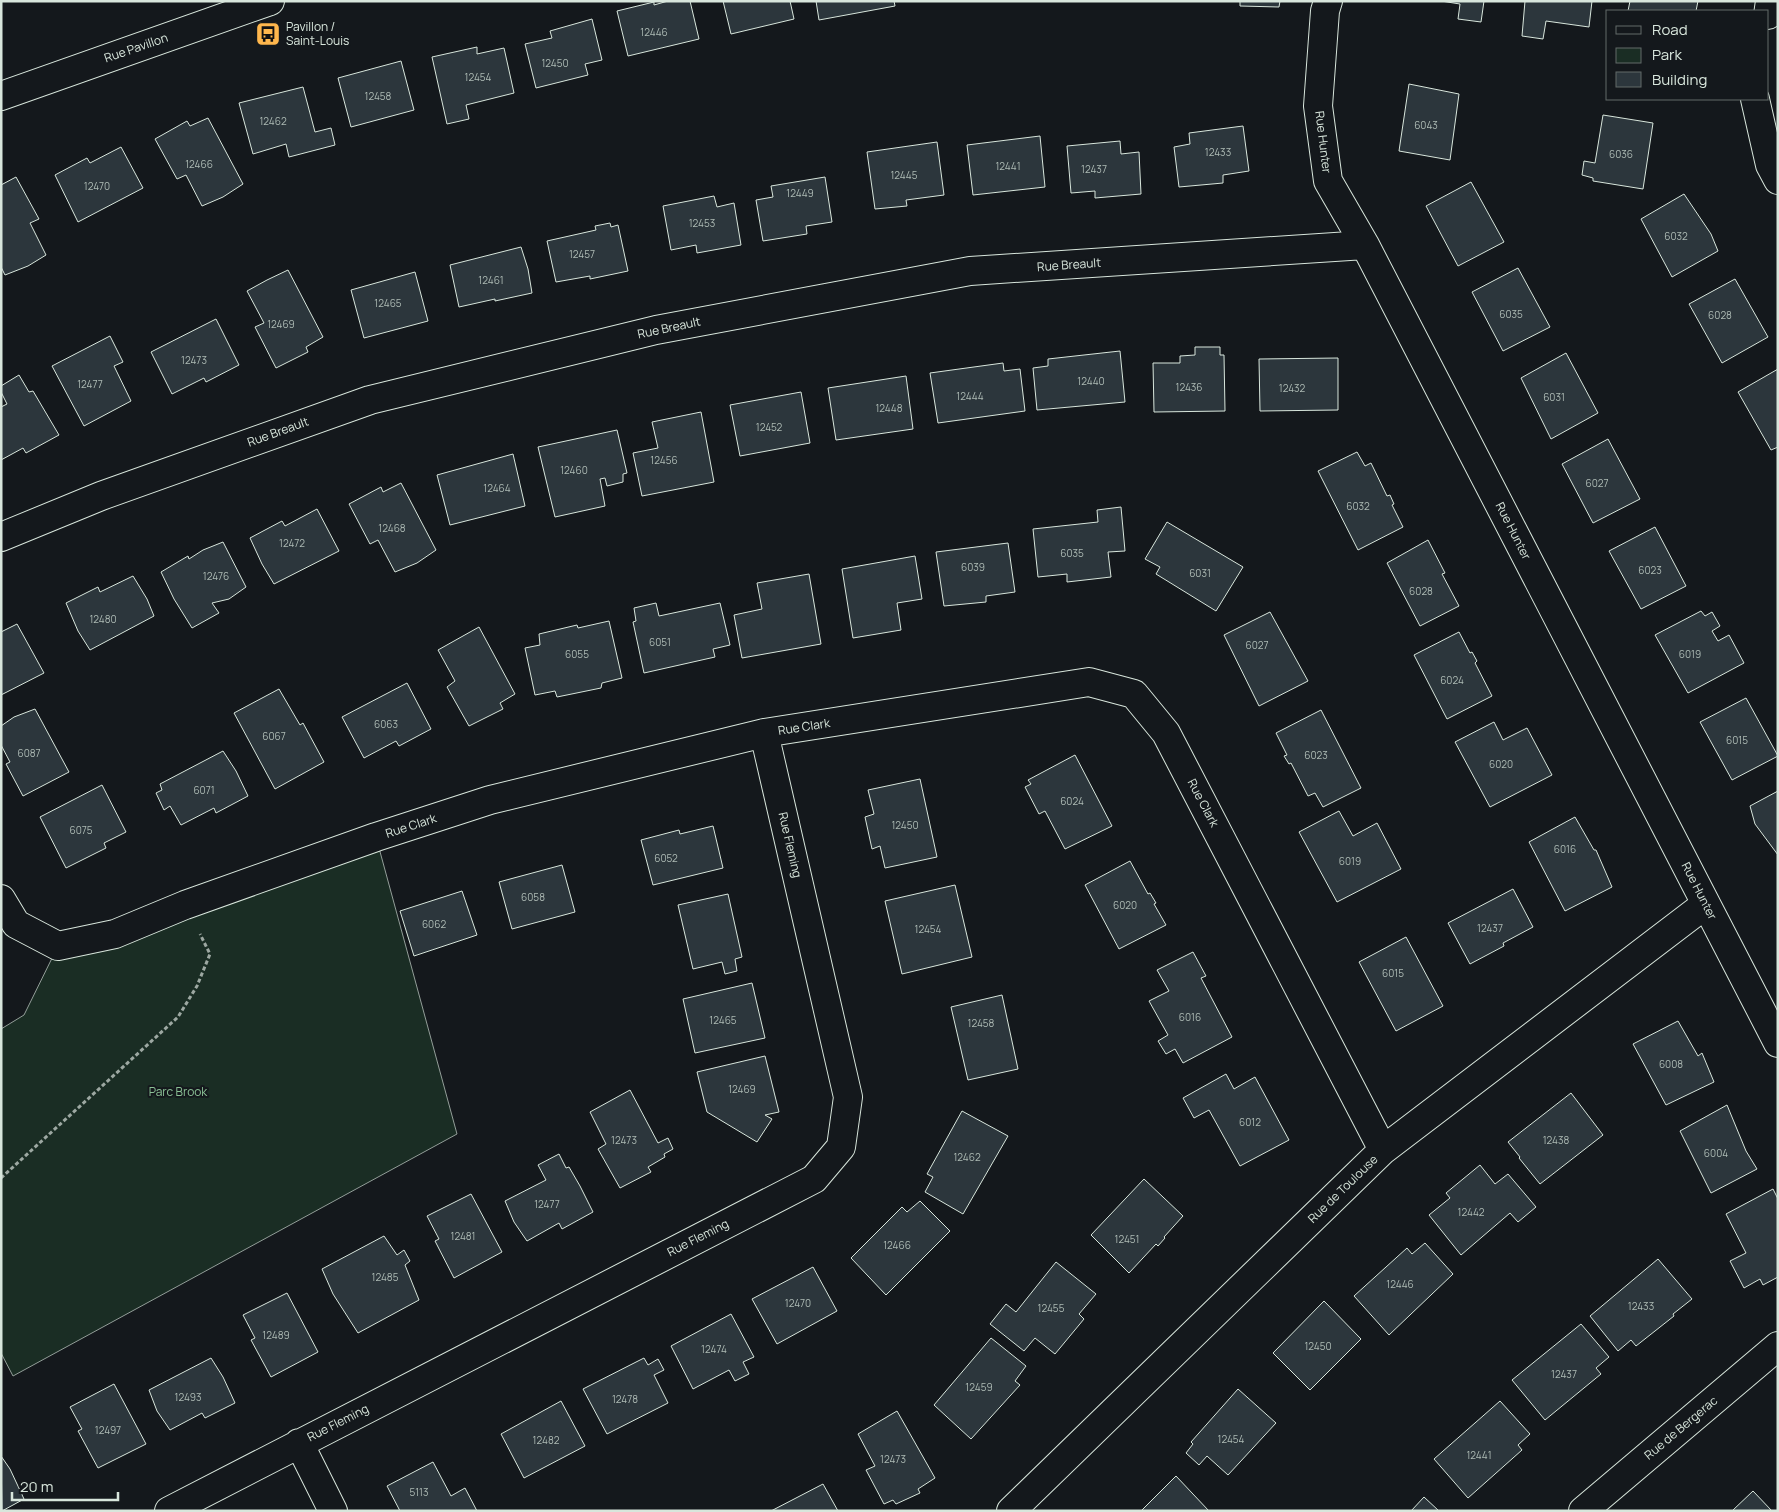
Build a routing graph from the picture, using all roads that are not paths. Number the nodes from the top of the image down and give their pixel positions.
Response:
1 (270, 1) edge
2 (1328, 1) edge
3 (1, 96) edge
4 (1755, 100) edge
5 (1778, 180) edge
6 (1365, 245) junction
7 (1, 537) edge
8 (764, 733) junction
9 (1, 899) edge
10 (1706, 904) junction
11 (1778, 1043) edge
12 (1383, 1150) junction
13 (1778, 1346) edge
14 (299, 1443) junction
15 (169, 1511) edge
16 (333, 1511) edge
17 (1011, 1511) edge
18 (1583, 1511) edge

1 - 3 street, Rue Pavillon
2 - 6 street, Rue Hunter
4 - 5 street
6 - 7 street, Rue Breault
6 - 10 street, Rue Hunter
8 - 9 street, Rue Clark
8 - 12 street, Rue Clark
8 - 14 street, Rue Fleming
10 - 11 street, Rue Hunter
10 - 12 street, Rue de Toulouse
12 - 17 street, Rue de Toulouse
13 - 18 street, Rue de Bergerac
14 - 15 street, Rue Fleming
14 - 16 street

